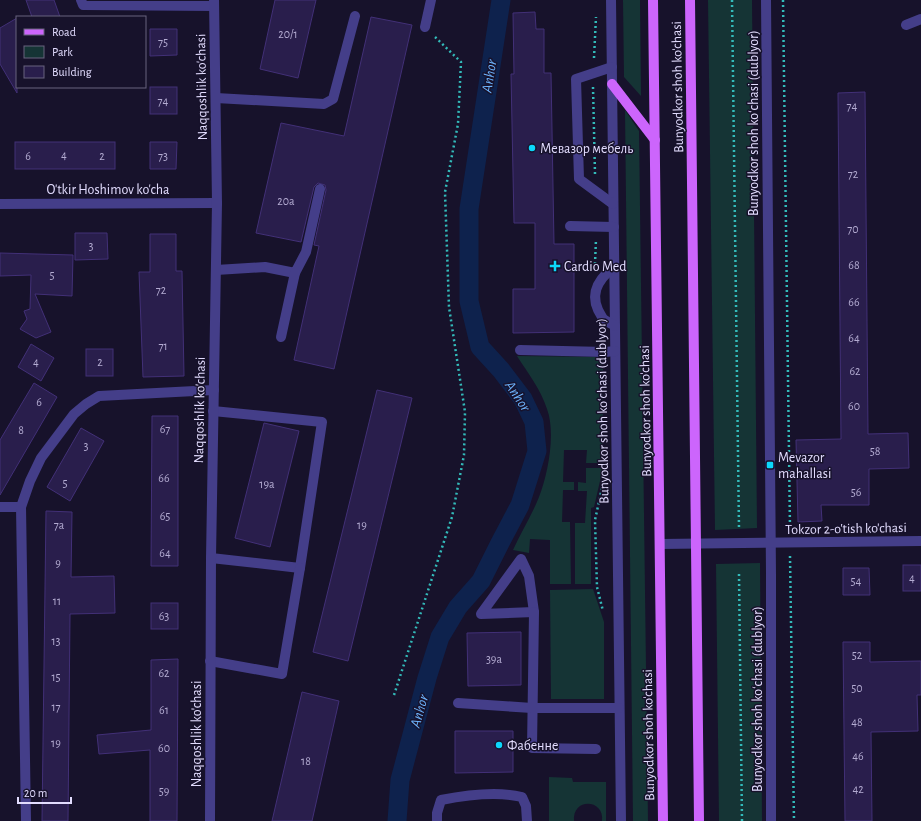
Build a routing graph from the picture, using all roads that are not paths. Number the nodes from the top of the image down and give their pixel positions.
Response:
1 (81, 0) edge
2 (431, 0) edge
3 (611, 0) edge
4 (653, 0) edge
5 (690, 0) edge
6 (766, 0) edge
7 (214, 3) edge
8 (355, 16) dead end
9 (921, 19) edge
10 (906, 25) dead end
11 (426, 27) road end
12 (612, 67) junction
13 (612, 84) junction
14 (216, 98) junction
15 (655, 140) junction
16 (320, 189) dead end
17 (217, 203) junction
18 (0, 204) edge
19 (613, 204) junction
20 (570, 226) dead end
21 (614, 227) junction
22 (614, 267) junction
23 (216, 270) junction
24 (295, 273) junction
25 (615, 326) junction
26 (281, 338) dead end
27 (520, 350) dead end
28 (615, 351) junction
29 (214, 390) junction
30 (214, 411) junction
31 (0, 507) edge
32 (21, 507) junction
33 (921, 541) edge
34 (771, 543) junction
35 (660, 544) junction
36 (696, 544) junction
37 (211, 558) junction
38 (300, 568) junction
39 (534, 612) junction
40 (210, 661) junction
41 (458, 703) dead end
42 (532, 708) junction
43 (619, 708) junction
44 (596, 749) dead end
45 (26, 821) edge
46 (210, 821) edge
47 (437, 821) edge
48 (527, 821) edge
49 (621, 821) edge
50 (663, 821) edge
51 (699, 821) edge
52 (771, 821) edge

1 - 7 street
2 - 11 street
3 - 12 street, Bunyodkor shoh koʻchasi (dublyor)
4 - 15 main road, Bunyodkor shoh ko'chasi
5 - 36 main road, Bunyodkor shoh ko'chasi
6 - 34 street, Bunyodkor shoh koʻchasi (dublyor)
7 - 14 street, Naqqoshlik ko'chasi
8 - 14 street
9 - 10 street
12 - 13 street, Bunyodkor shoh koʻchasi (dublyor)
12 - 19 street
13 - 15 main road
13 - 19 street, Bunyodkor shoh koʻchasi (dublyor)
14 - 17 street, Naqqoshlik ko'chasi
15 - 35 main road, Bunyodkor shoh ko'chasi
16 - 24 street
17 - 18 street, O'tkir Hoshimov ko'cha
17 - 23 street, Naqqoshlik ko'chasi
19 - 21 street, Bunyodkor shoh koʻchasi (dublyor)
20 - 21 street
21 - 22 street, Bunyodkor shoh koʻchasi (dublyor)
22 - 25 street, Bunyodkor shoh koʻchasi (dublyor)
22 - 25 street
23 - 24 street
23 - 29 street, Naqqoshlik ko'chasi
24 - 26 street
25 - 28 street, Bunyodkor shoh koʻchasi (dublyor)
27 - 28 street
28 - 43 street, Bunyodkor shoh koʻchasi (dublyor)
29 - 30 street, Naqqoshlik ko'chasi
29 - 32 street
30 - 37 street, Naqqoshlik ko'chasi
30 - 38 street
31 - 32 street
32 - 45 street
33 - 34 street, Tokzor 2-o'tish ko'chasi
34 - 36 street, Tokzor 2-o'tish ko'chasi
34 - 52 street, Bunyodkor shoh koʻchasi (dublyor)
35 - 36 street, Tokzor 2-o'tish ko'chasi
35 - 50 main road, Bunyodkor shoh ko'chasi
36 - 51 main road, Bunyodkor shoh ko'chasi
37 - 38 street
37 - 40 street, Naqqoshlik ko'chasi
38 - 40 street
39 - 39 street
39 - 42 street
40 - 46 street, Naqqoshlik ko'chasi
41 - 42 street
42 - 43 street
42 - 44 street
43 - 49 street, Bunyodkor shoh koʻchasi (dublyor)
47 - 48 street

